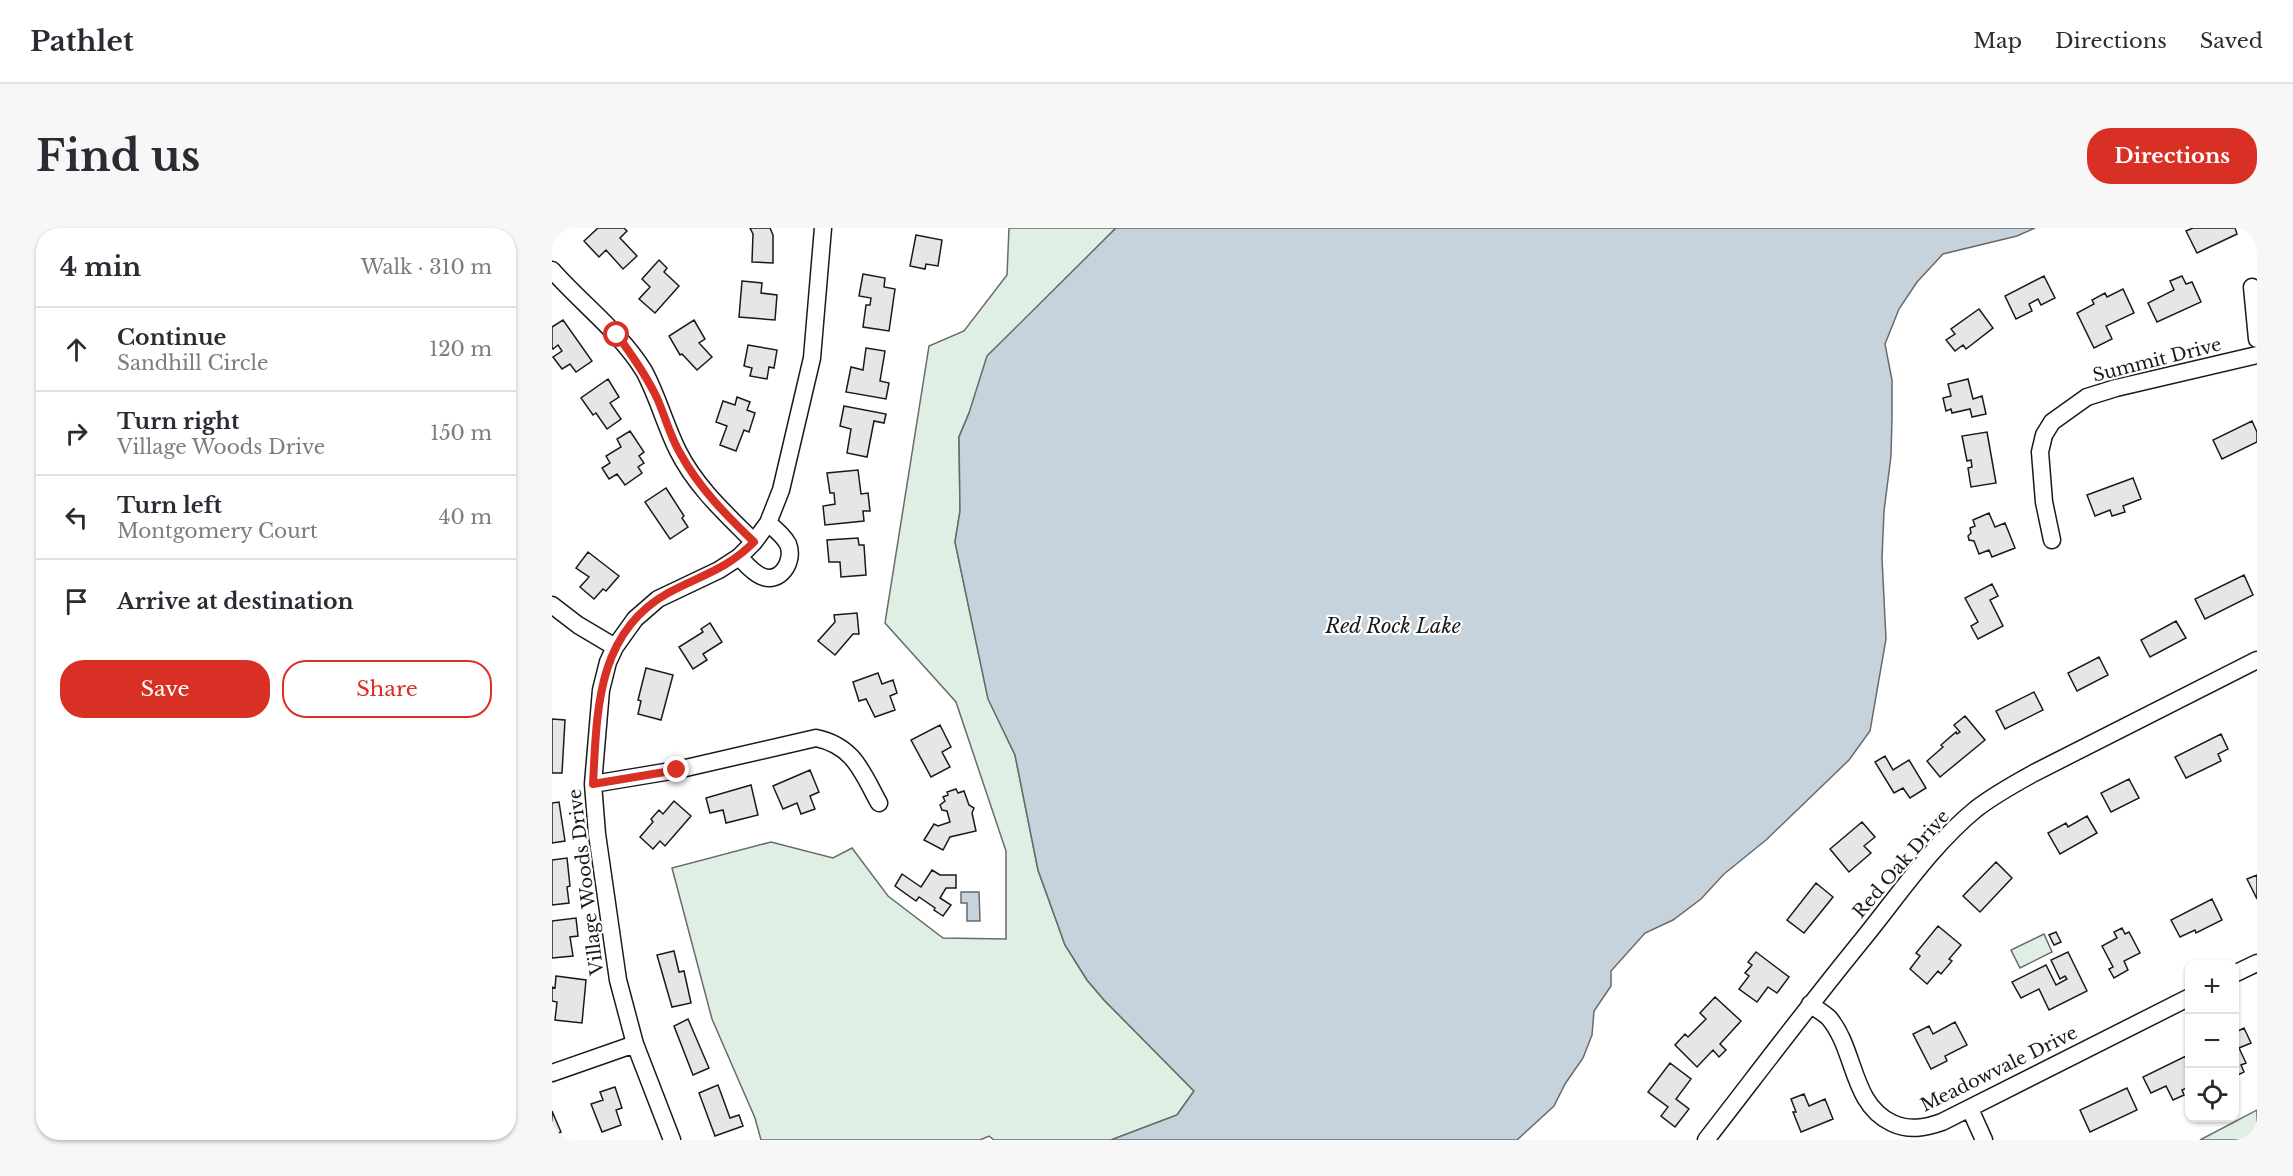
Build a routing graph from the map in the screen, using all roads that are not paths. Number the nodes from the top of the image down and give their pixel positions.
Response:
1 (823, 228) edge
2 (552, 270) edge
3 (2252, 287) dead end
4 (2257, 339) edge
5 (2257, 355) edge
6 (768, 523) junction
7 (2052, 540) dead end
8 (754, 542) junction
9 (739, 558) junction
10 (552, 605) edge
11 (615, 647) junction
12 (2257, 660) edge
13 (593, 784) junction
14 (879, 803) dead end
15 (2257, 963) edge
16 (2239, 972) edge
17 (2185, 1000) edge
18 (1810, 1004) junction
19 (635, 1044) junction
20 (552, 1073) edge
21 (1970, 1109) junction
22 (672, 1140) edge
23 (1706, 1140) edge
24 (1984, 1140) edge

1 - 6 street, Village Woods Drive
2 - 8 street
3 - 4 street
5 - 7 street, Summit Drive
6 - 8 street, Village Woods Drive
6 - 9 street
8 - 9 street, Village Woods Drive
9 - 11 street, Village Woods Drive
10 - 11 street
11 - 13 street, Village Woods Drive
12 - 18 street, Red Oak Drive
13 - 14 street
13 - 19 street, Village Woods Drive
15 - 16 street
17 - 21 street, Meadowvale Drive
18 - 21 street, Meadowvale Drive
18 - 23 street, Red Oak Drive
19 - 20 street
19 - 22 street, Village Woods Drive
21 - 24 street

